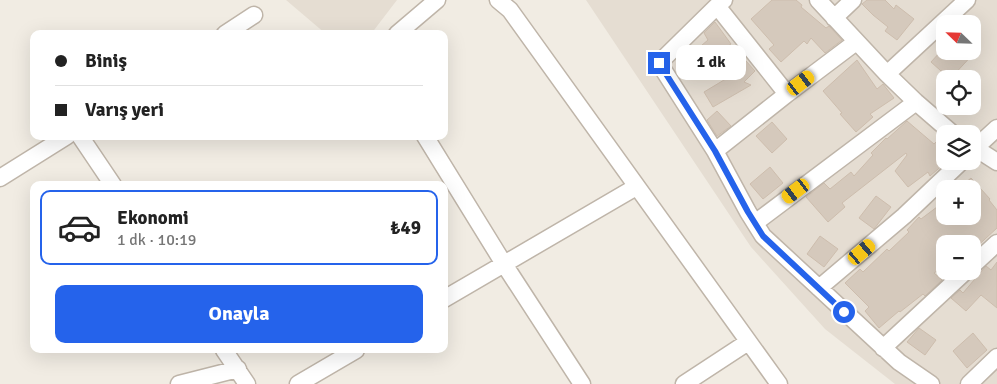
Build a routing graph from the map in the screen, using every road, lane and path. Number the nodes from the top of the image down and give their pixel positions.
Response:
1 (437, 0) edge
2 (498, 0) edge
3 (818, 0) edge
4 (853, 0) edge
5 (967, 0) edge
6 (720, 3) edge
7 (254, 15) dead end
8 (834, 18) junction
9 (231, 30) edge
10 (402, 30) edge
11 (856, 42) junction
12 (887, 74) junction
13 (787, 94) junction
14 (916, 102) junction
15 (943, 125) edge
16 (997, 128) edge
17 (61, 140) edge
18 (83, 140) edge
19 (427, 140) edge
20 (981, 141) edge
21 (715, 151) junction
22 (981, 153) edge
23 (997, 162) edge
24 (953, 170) edge
25 (0, 178) edge
26 (110, 181) edge
27 (636, 187) junction
28 (755, 223) junction
29 (997, 243) edge
30 (981, 258) edge
31 (504, 264) junction
32 (956, 280) edge
33 (819, 288) junction
34 (448, 297) edge
35 (748, 342) junction
36 (882, 348) junction
37 (226, 353) edge
38 (351, 353) edge
39 (997, 357) edge
40 (238, 370) junction
41 (179, 384) edge
42 (247, 384) edge
43 (298, 384) edge
44 (582, 384) edge
45 (684, 384) edge
46 (779, 384) edge
47 (931, 384) edge
48 (969, 384) edge

1 - 10 street
2 - 27 street
3 - 8 street
4 - 8 street
5 - 12 street
6 - 13 street
6 - 21 street
7 - 9 street
8 - 11 street
11 - 12 street
11 - 13 street
12 - 14 street
13 - 21 street
14 - 15 street
14 - 28 street
16 - 20 street
17 - 25 street
18 - 26 street
19 - 31 street
21 - 28 street
22 - 23 street
24 - 33 street
27 - 31 street
27 - 35 street
28 - 33 street
29 - 30 street
31 - 34 street
31 - 44 street
32 - 36 street
33 - 36 street
35 - 45 street
35 - 46 street
36 - 47 street
37 - 40 street
38 - 43 street
39 - 48 street
40 - 41 street
40 - 42 street

